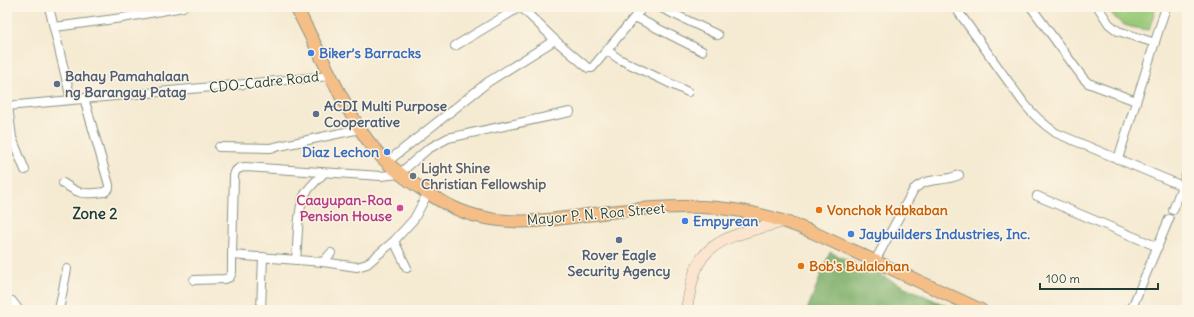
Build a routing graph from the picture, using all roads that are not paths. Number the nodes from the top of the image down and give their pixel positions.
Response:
1 (49, 7) edge
2 (183, 7) edge
3 (296, 7) edge
4 (520, 7) edge
5 (644, 7) edge
6 (659, 7) edge
7 (956, 7) edge
8 (1031, 7) edge
9 (1098, 7) edge
10 (1166, 7) edge
11 (635, 17) junction
12 (55, 27) junction
13 (718, 35) dead end
14 (554, 40) junction
15 (1155, 43) junction
16 (455, 46) dead end
17 (608, 51) junction
18 (702, 51) dead end
19 (330, 76) junction
20 (688, 92) dead end
21 (84, 98) junction
22 (71, 99) junction
23 (1136, 100) junction
24 (8, 106) edge
25 (570, 112) dead end
26 (360, 129) junction
27 (219, 147) dead end
28 (1118, 159) junction
29 (387, 162) junction
30 (26, 170) dead end
31 (324, 173) junction
32 (1187, 173) edge
33 (399, 174) junction
34 (959, 175) dead end
35 (63, 183) dead end
36 (1185, 187) edge
37 (428, 193) junction
38 (1037, 196) dead end
39 (1173, 210) dead end
40 (1169, 219) dead end
41 (785, 221) junction
42 (394, 241) junction
43 (1158, 247) junction
44 (331, 253) dead end
45 (232, 255) junction
46 (263, 257) junction
47 (296, 260) junction
48 (875, 261) junction
49 (323, 262) junction
50 (407, 268) dead end
51 (67, 269) dead end
52 (194, 280) dead end
53 (12, 301) dead end
54 (19, 310) edge
55 (59, 310) edge
56 (261, 310) edge
57 (686, 310) edge
58 (981, 310) edge
59 (1131, 310) edge

1 - 12 street
2 - 12 street
3 - 19 main road, Mayor P. N. Roa Street
4 - 14 street
4 - 16 street
5 - 11 street
6 - 13 street
7 - 28 street
8 - 23 street
9 - 15 street
10 - 15 street
11 - 17 street
11 - 18 street
12 - 22 street
14 - 17 street
14 - 29 street
15 - 23 street
17 - 20 street
19 - 21 street, CDO-Cadre Road
19 - 26 main road, Mayor P. N. Roa Street
21 - 22 street, CDO-Cadre Road
21 - 35 street
22 - 24 street, CDO-Cadre Road
23 - 28 street
24 - 30 street
25 - 33 street
26 - 27 street
26 - 29 main road, Mayor P. N. Roa Street
28 - 36 street
29 - 33 main road, Mayor P. N. Roa Street
31 - 33 street
31 - 45 street
31 - 47 street
32 - 36 street
33 - 37 main road, Mayor P. N. Roa Street
34 - 48 street
36 - 39 street
37 - 41 main road, Mayor P. N. Roa Street
37 - 42 street
38 - 43 street
40 - 43 street
41 - 48 main road, Mayor P. N. Roa Street
41 - 57 main road
42 - 49 street
42 - 50 street
43 - 59 street
44 - 49 street
45 - 46 street
45 - 52 street
46 - 47 street
46 - 56 street
47 - 49 street
48 - 58 main road, Mayor P. N. Roa Street
51 - 55 street
53 - 54 street

